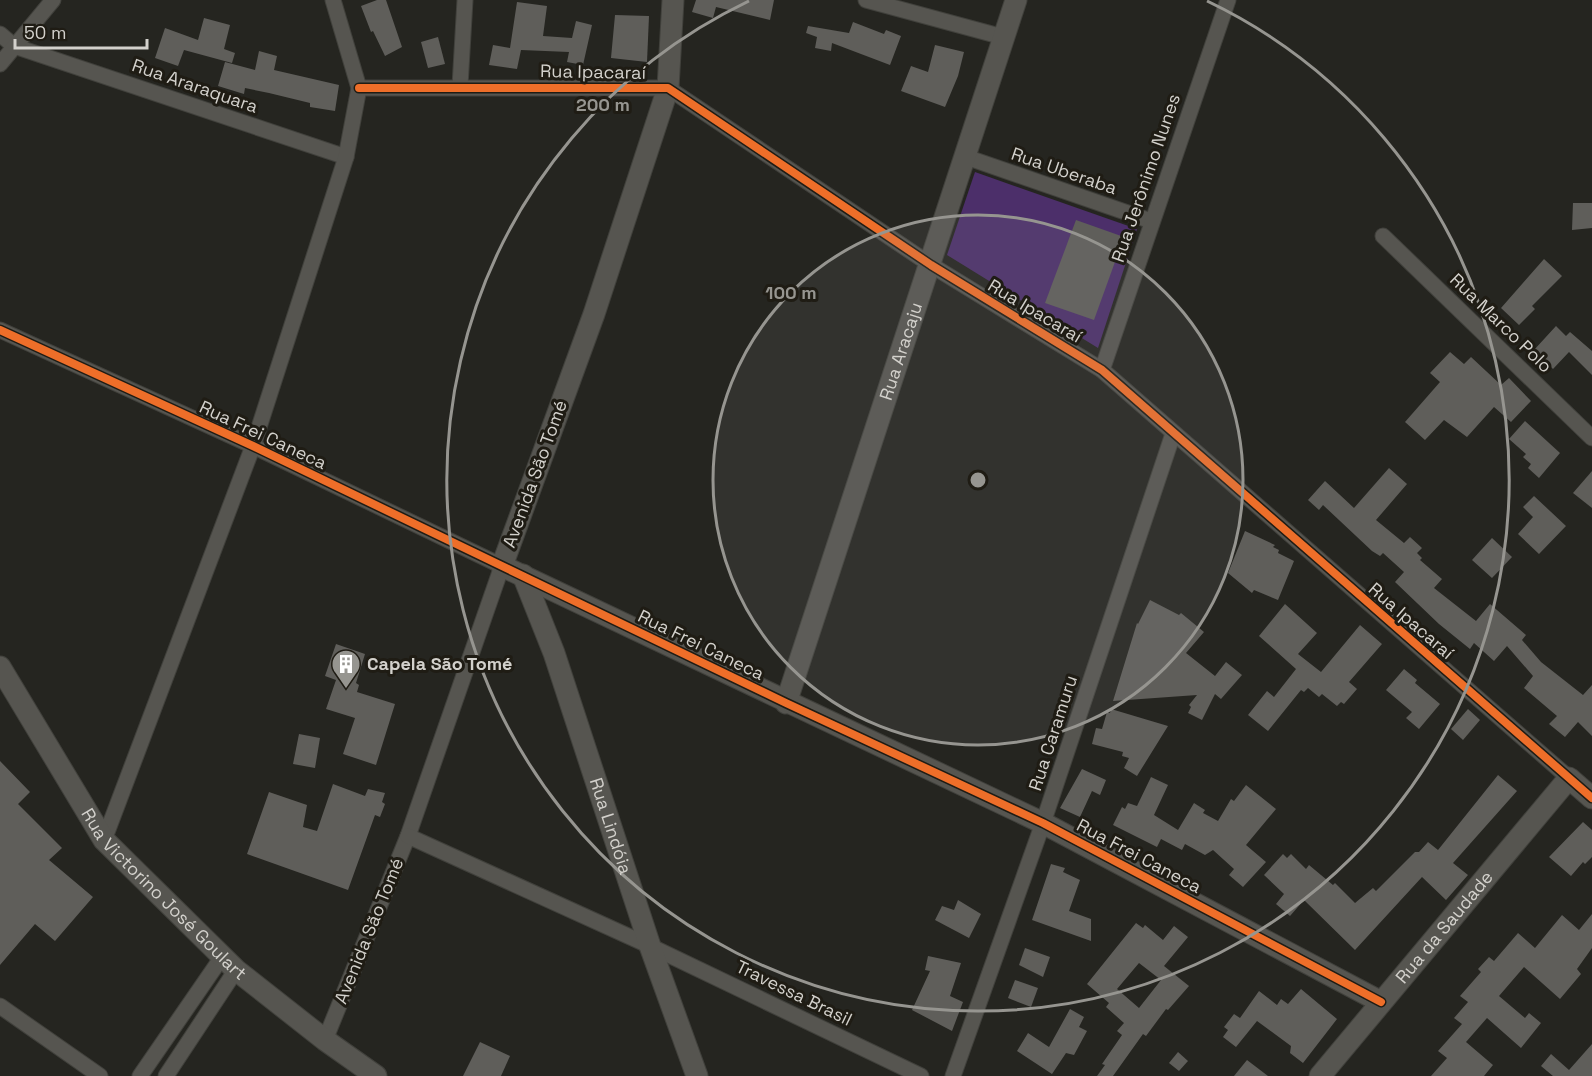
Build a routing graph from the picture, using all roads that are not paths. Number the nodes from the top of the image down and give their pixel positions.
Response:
1 (54, 0) edge
2 (333, 0) edge
3 (465, 0) edge
4 (673, 0) edge
5 (866, 0) edge
6 (1016, 0) edge
7 (1228, 0) edge
8 (0, 34) edge
9 (1003, 38) junction
10 (14, 46) junction
11 (0, 64) edge
12 (460, 86) junction
13 (358, 88) junction
14 (668, 88) junction
15 (346, 157) junction
16 (966, 158) junction
17 (1150, 221) junction
18 (1383, 236) dead end
19 (931, 265) junction
20 (0, 330) edge
21 (1102, 370) junction
22 (1173, 434) junction
23 (1592, 438) edge
24 (253, 446) junction
25 (501, 566) junction
26 (523, 575) junction
27 (0, 667) edge
28 (786, 703) junction
29 (1569, 778) junction
30 (1592, 798) edge
31 (1043, 823) junction
32 (408, 836) junction
33 (104, 840) junction
34 (650, 946) junction
35 (229, 964) junction
36 (1381, 1002) junction
37 (0, 1006) edge
38 (325, 1040) junction
39 (100, 1076) edge
40 (140, 1076) edge
41 (166, 1076) edge
42 (376, 1076) edge
43 (697, 1076) edge
44 (921, 1076) edge
45 (953, 1076) edge
46 (1320, 1076) edge

1 - 10 street
2 - 13 street
3 - 12 street
4 - 14 street, Avenida São Tomé
5 - 9 street
6 - 9 street, Rua Aracaju
7 - 17 street, Rua Jerônimo Nunes
8 - 10 street, Rua Araraquara
9 - 16 street, Rua Aracaju
10 - 11 street
10 - 15 street, Rua Araraquara
12 - 13 street, Rua Ipacaraí
12 - 14 street, Rua Ipacaraí
13 - 15 street
14 - 19 street, Rua Ipacaraí
14 - 25 street, Avenida São Tomé
15 - 24 street
16 - 17 street, Rua Uberaba
16 - 19 street, Rua Aracaju
17 - 21 street, Rua Jerônimo Nunes
18 - 23 street, Rua Marco Polo
19 - 21 street, Rua Ipacaraí
19 - 28 street, Rua Aracaju
20 - 24 street, Rua Frei Caneca
21 - 22 street, Rua Ipacaraí
22 - 29 street, Rua Ipacaraí
22 - 31 street, Rua Caramuru
24 - 25 street, Rua Frei Caneca
24 - 33 street
25 - 26 street, Rua Frei Caneca
25 - 32 street, Avenida São Tomé
26 - 28 street, Rua Frei Caneca
26 - 34 street, Rua Lindóia
27 - 33 street, Rua Victorino José Goulart
28 - 31 street, Rua Frei Caneca
29 - 30 street, Rua Ipacaraí
29 - 36 street, Rua da Saudade
31 - 36 street, Rua Frei Caneca
31 - 45 street, Rua Caramuru
32 - 34 street, Travessa Brasil
32 - 38 street, Avenida São Tomé
33 - 35 street, Rua Victorino José Goulart
34 - 43 street, Rua Lindóia
34 - 44 street, Travessa Brasil
35 - 38 street, Rua Victorino José Goulart
35 - 40 street
35 - 41 street
36 - 46 street, Rua da Saudade
37 - 39 street
38 - 42 street, Rua Victorino José Goulart

